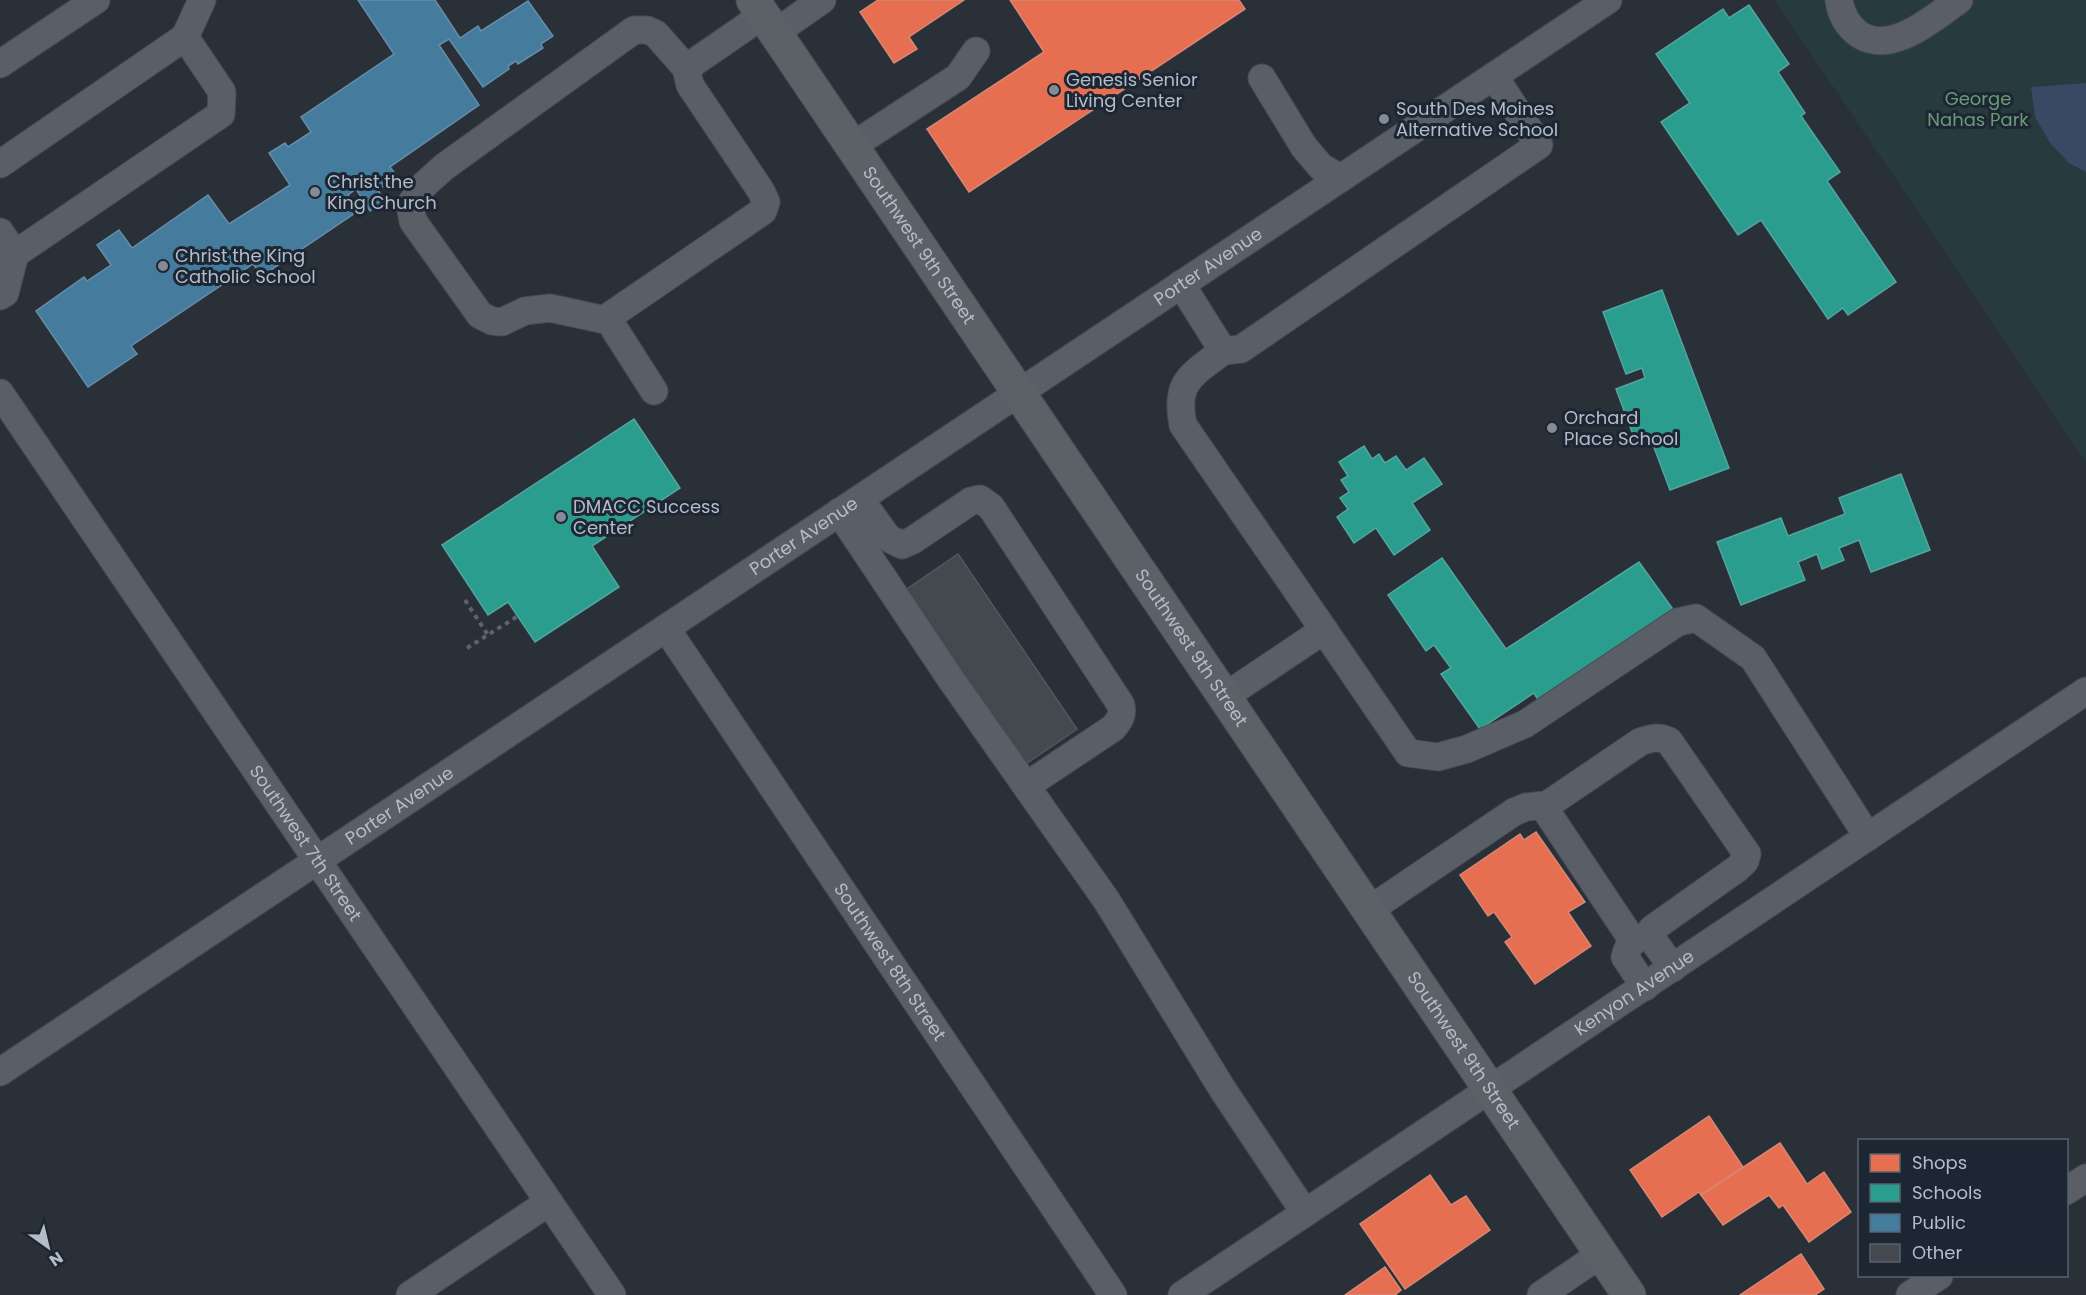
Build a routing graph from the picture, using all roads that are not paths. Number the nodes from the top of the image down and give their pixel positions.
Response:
1 (96, 0) edge
2 (202, 0) edge
3 (822, 0) edge
4 (1608, 0) edge
5 (1839, 0) edge
6 (1959, 0) edge
7 (764, 16) edge
8 (185, 37) junction
9 (976, 51) dead end
10 (0, 64) edge
11 (686, 68) junction
12 (1494, 76) junction
13 (1262, 78) dead end
14 (852, 146) junction
15 (0, 164) edge
16 (1341, 178) junction
17 (0, 232) edge
18 (15, 254) junction
19 (1181, 284) junction
20 (0, 296) edge
21 (610, 321) junction
22 (1223, 351) junction
23 (654, 391) dead end
24 (0, 393) edge
25 (1019, 393) junction
26 (850, 505) junction
27 (666, 628) junction
28 (1324, 630) junction
29 (2086, 691) edge
30 (1224, 697) junction
31 (1026, 786) junction
32 (1543, 806) junction
33 (1868, 837) junction
34 (317, 860) junction
35 (1369, 910) junction
36 (1642, 938) junction
37 (1673, 968) junction
38 (1645, 987) junction
39 (0, 1072) edge
40 (1491, 1090) junction
41 (2086, 1178) edge
42 (2068, 1190) edge
43 (549, 1202) junction
44 (1305, 1214) junction
45 (1601, 1254) junction
46 (1936, 1277) edge
47 (410, 1295) edge
48 (612, 1295) edge
49 (1113, 1295) edge
50 (1182, 1295) edge
51 (1541, 1295) edge
52 (1629, 1295) edge
53 (1910, 1295) edge

1 - 10 street
2 - 8 street
3 - 7 street
4 - 12 street, Porter Avenue
5 - 6 street
7 - 11 street
7 - 14 main road, Southwest 9th Street
8 - 15 street
8 - 18 street
9 - 14 street
11 - 21 street
11 - 21 street
12 - 16 street, Porter Avenue
12 - 22 street
13 - 16 street
14 - 25 main road, Southwest 9th Street
16 - 19 street, Porter Avenue
17 - 18 street
18 - 20 street
19 - 22 street
19 - 25 street, Porter Avenue
21 - 23 street
22 - 28 street
24 - 34 street, Southwest 7th Street
25 - 26 street, Porter Avenue
25 - 30 main road, Southwest 9th Street
26 - 27 street, Porter Avenue
26 - 31 street
26 - 31 street
27 - 34 street, Porter Avenue
27 - 49 street, Southwest 8th Street
28 - 30 street
28 - 33 street
29 - 33 street, Kenyon Avenue
30 - 35 main road, Southwest 9th Street
31 - 44 street
32 - 35 street
32 - 36 street
32 - 36 street
33 - 37 street, Kenyon Avenue
34 - 39 street, Porter Avenue
34 - 43 street, Southwest 7th Street
35 - 40 main road, Southwest 9th Street
36 - 37 street
36 - 38 street
37 - 38 street, Kenyon Avenue
38 - 40 street, Kenyon Avenue
40 - 44 street, Kenyon Avenue
40 - 45 main road, Southwest 9th Street
41 - 42 street
43 - 47 street
43 - 48 street, Southwest 7th Street
44 - 50 street, Kenyon Avenue
45 - 51 street
45 - 52 main road, Southwest 9th Street
46 - 53 street

